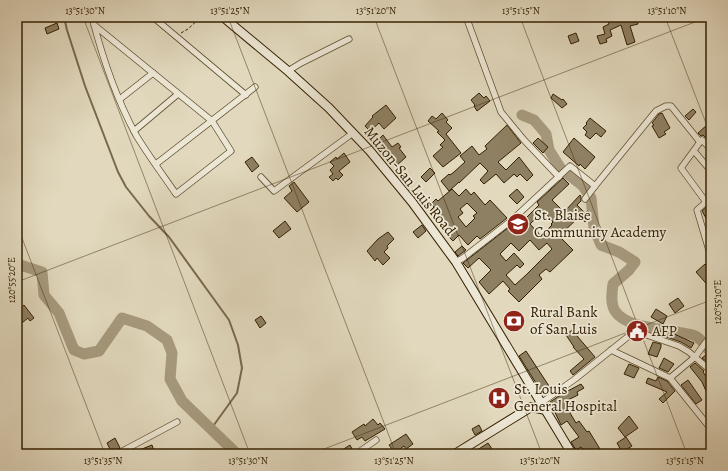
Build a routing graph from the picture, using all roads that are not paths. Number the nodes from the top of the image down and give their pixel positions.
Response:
1 (92, 17) edge
2 (153, 17) edge
3 (223, 17) edge
4 (468, 17) edge
5 (94, 25) junction
6 (107, 35) junction
7 (349, 39) dead end
8 (100, 44) junction
9 (288, 71) junction
10 (153, 73) junction
11 (255, 88) dead end
12 (178, 94) junction
13 (246, 95) junction
14 (120, 99) junction
15 (212, 121) junction
16 (134, 131) junction
17 (353, 133) junction
18 (700, 142) junction
19 (711, 150) edge
20 (694, 151) junction
21 (156, 164) junction
22 (711, 171) edge
23 (560, 176) junction
24 (262, 177) dead end
25 (595, 186) junction
26 (585, 199) dead end
27 (711, 257) edge
28 (456, 262) junction
29 (709, 340) edge
30 (610, 350) junction
31 (695, 357) junction
32 (711, 371) edge
33 (670, 378) junction
34 (536, 394) junction
35 (543, 406) junction
36 (530, 407) junction
37 (176, 422) dead end
38 (711, 429) edge
39 (376, 440) dead end
40 (117, 454) edge
41 (356, 454) edge
42 (455, 454) edge
43 (572, 454) edge

1 - 5 street
2 - 13 street
3 - 9 main road, Muzon-San Luis Road
4 - 23 street
5 - 6 street
5 - 8 street
6 - 8 street
6 - 10 street
7 - 9 street
8 - 14 street
9 - 17 main road, Muzon-San Luis Road
10 - 12 street
10 - 14 street
11 - 13 street
12 - 15 street
12 - 16 street
13 - 15 street
14 - 16 street
15 - 21 street
15 - 21 street
16 - 21 street
17 - 24 street
17 - 28 main road, Muzon-San Luis Road
18 - 19 street
18 - 20 street
18 - 25 street
20 - 22 street
20 - 27 street
23 - 25 street
23 - 28 street
25 - 26 street
28 - 34 main road, Muzon-San Luis Road
29 - 31 street
30 - 31 street
30 - 33 street
30 - 35 street
31 - 32 street
31 - 33 street
33 - 38 street
34 - 35 main road, Muzon-San Luis Road
34 - 36 main road
35 - 36 main road
35 - 43 main road, Muzon-San Luis Road
36 - 42 main road
37 - 40 street
39 - 41 street

